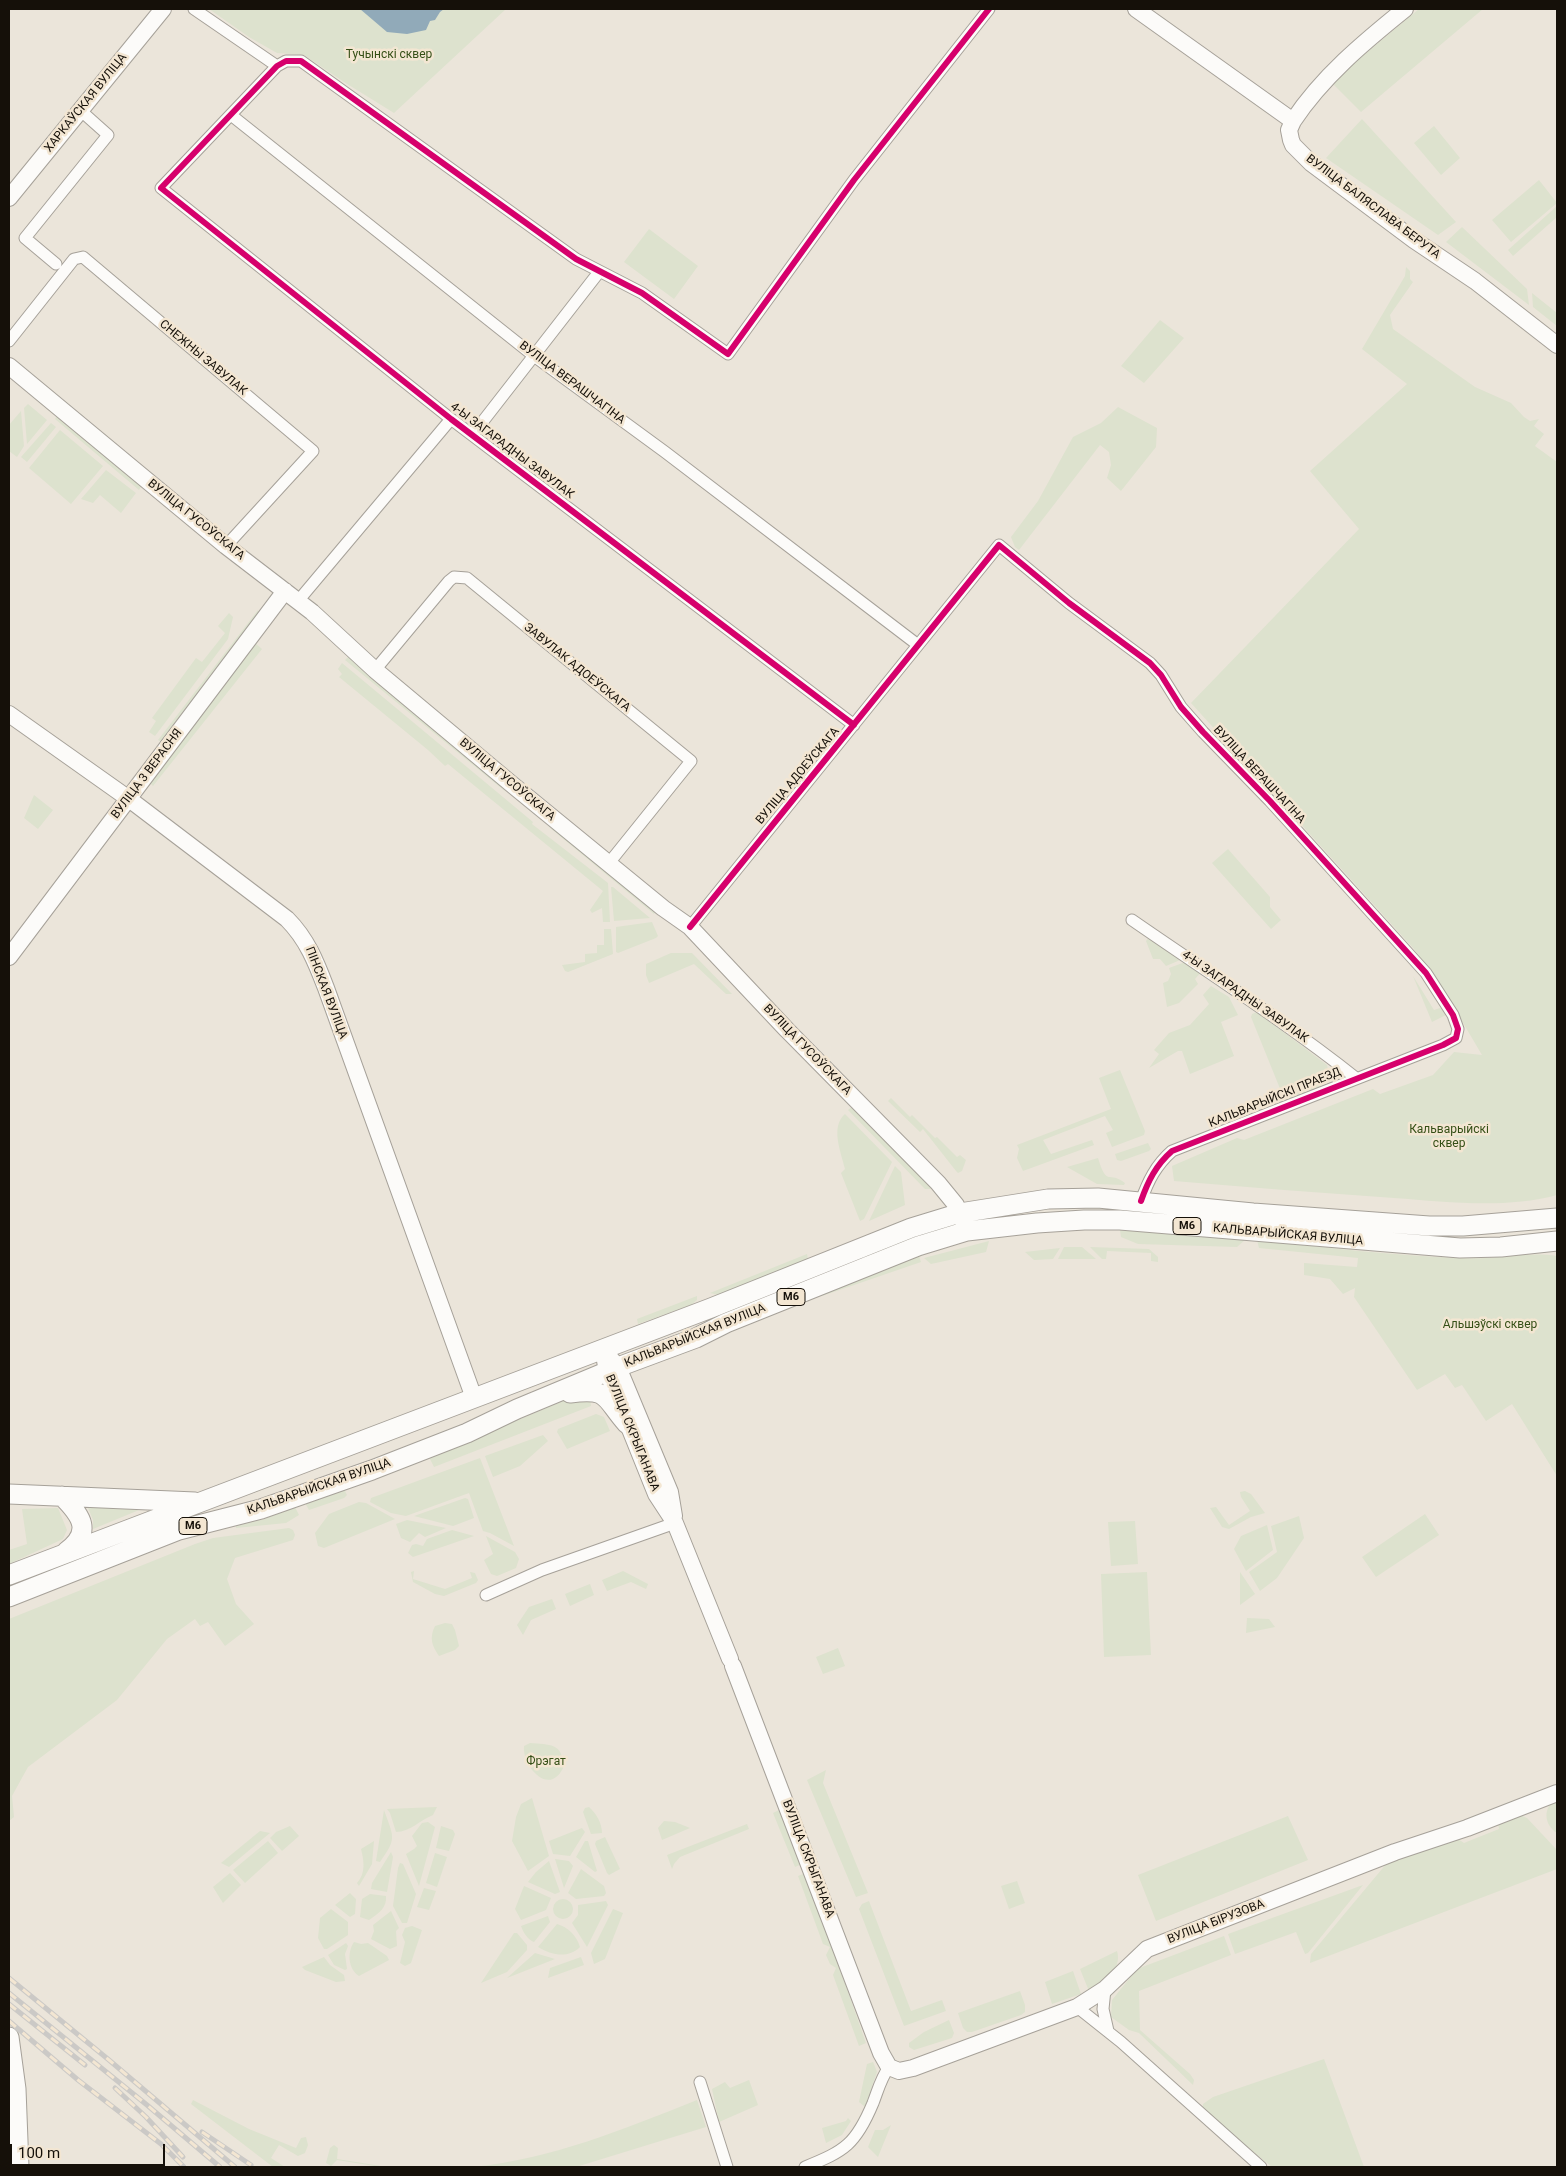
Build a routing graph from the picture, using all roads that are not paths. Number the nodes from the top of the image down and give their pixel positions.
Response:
1 (163, 9) edge
2 (194, 9) edge
3 (989, 9) edge
4 (1136, 9) edge
5 (1405, 9) edge
6 (277, 66) junction
7 (80, 110) junction
8 (231, 115) junction
9 (1293, 121) junction
10 (9, 198) edge
11 (56, 264) dead end
12 (599, 272) junction
13 (9, 341) edge
14 (1557, 345) edge
15 (534, 356) junction
16 (9, 366) edge
17 (452, 419) junction
18 (473, 434) junction
19 (998, 545) joint
20 (226, 546) junction
21 (292, 596) junction
22 (918, 645) junction
23 (375, 670) junction
24 (9, 714) edge
25 (854, 725) junction
26 (129, 799) junction
27 (609, 863) junction
28 (1132, 920) dead end
29 (690, 927) junction
30 (9, 957) edge
31 (1443, 1045) joint
32 (1356, 1078) junction
33 (1141, 1201) junction
34 (1557, 1218) edge
35 (964, 1222) junction
36 (1141, 1222) junction
37 (1557, 1241) edge
38 (603, 1349) junction
39 (612, 1370) junction
40 (554, 1395) junction
41 (467, 1401) junction
42 (627, 1424) junction
43 (467, 1432) junction
44 (304, 1463) junction
45 (319, 1488) junction
46 (9, 1494) edge
47 (62, 1496) junction
48 (200, 1503) junction
49 (675, 1523) junction
50 (64, 1552) junction
51 (9, 1574) edge
52 (486, 1595) dead end
53 (9, 1597) edge
54 (1557, 1794) edge
55 (1105, 1989) junction
56 (1077, 2007) junction
57 (1108, 2031) junction
58 (9, 2037) edge
59 (889, 2067) junction
60 (700, 2082) dead end
61 (19, 2167) edge
62 (727, 2167) edge
63 (805, 2167) edge
64 (1261, 2167) edge

1 - 7 street, ХАРКАЎСКАЯ ВУЛІЦА
2 - 6 street
3 - 12 street
4 - 9 street
5 - 9 street
6 - 8 street
6 - 12 street
7 - 10 street, ХАРКАЎСКАЯ ВУЛІЦА
7 - 11 street
8 - 15 street, ВУЛІЦА ВЕРАШЧАГІНА
8 - 17 street, 4-Ы ЗАГАРАДНЫ ЗАВУЛАК
9 - 14 street, ВУЛІЦА БАЛЯСЛАВА БЕРУТА
12 - 15 street
13 - 20 street, СНЕЖНЫ ЗАВУЛАК
15 - 18 street
15 - 22 street, ВУЛІЦА ВЕРАШЧАГІНА
16 - 20 street, ВУЛІЦА ГУСОЎСКАГА
17 - 18 street, 4-Ы ЗАГАРАДНЫ ЗАВУЛАК
17 - 21 street, ВУЛІЦА 3 ВЕРАСНЯ
18 - 25 street, 4-Ы ЗАГАРАДНЫ ЗАВУЛАК
19 - 22 street, ВУЛІЦА АДОЕЎСКАГА
19 - 31 street, ВУЛІЦА ВЕРАШЧАГІНА
20 - 21 street, ВУЛІЦА ГУСОЎСКАГА
21 - 23 street, ВУЛІЦА ГУСОЎСКАГА
21 - 26 street, ВУЛІЦА 3 ВЕРАСНЯ
22 - 25 street, ВУЛІЦА АДОЕЎСКАГА
23 - 27 street, ВУЛІЦА ГУСОЎСКАГА
23 - 27 street, ЗАВУЛАК АДОЕЎСКАГА
24 - 26 street, ПІНСКАЯ ВУЛІЦА
25 - 29 street, ВУЛІЦА АДОЕЎСКАГА
26 - 30 street, ВУЛІЦА 3 ВЕРАСНЯ
26 - 41 street, ПІНСКАЯ ВУЛІЦА
27 - 29 street, ВУЛІЦА ГУСОЎСКАГА
28 - 32 street, 4-Ы ЗАГАРАДНЫ ЗАВУЛАК
29 - 35 street, ВУЛІЦА ГУСОЎСКАГА
31 - 32 street, КАЛЬВАРЫЙСКІ ПРАЕЗД
32 - 33 street, КАЛЬВАРЫЙСКІ ПРАЕЗД
33 - 34 main road, КАЛЬВАРЫЙСКАЯ ВУЛІЦА / М6
33 - 35 main road, КАЛЬВАРЫЙСКАЯ ВУЛІЦА / М6
33 - 36 main road
35 - 36 main road, КАЛЬВАРЫЙСКАЯ ВУЛІЦА / М6
35 - 38 main road, КАЛЬВАРЫЙСКАЯ ВУЛІЦА / М6
35 - 39 main road, КАЛЬВАРЫЙСКАЯ ВУЛІЦА / М6
36 - 37 main road, КАЛЬВАРЫЙСКАЯ ВУЛІЦА / М6
38 - 39 street, ВУЛІЦА СКРЫГАНАВА
38 - 41 main road, КАЛЬВАРЫЙСКАЯ ВУЛІЦА / М6
39 - 40 main road, КАЛЬВАРЫЙСКАЯ ВУЛІЦА / М6
39 - 42 street, ВУЛІЦА СКРЫГАНАВА
39 - 49 street, ВУЛІЦА СКРЫГАНАВА
40 - 42 main road
40 - 43 main road, КАЛЬВАРЫЙСКАЯ ВУЛІЦА / М6
41 - 43 main road
41 - 44 main road, КАЛЬВАРЫЙСКАЯ ВУЛІЦА / М6
42 - 49 street, ВУЛІЦА СКРЫГАНАВА
43 - 45 main road, КАЛЬВАРЫЙСКАЯ ВУЛІЦА / М6
44 - 45 main road
44 - 48 main road, КАЛЬВАРЫЙСКАЯ ВУЛІЦА / М6
45 - 53 main road, КАЛЬВАРЫЙСКАЯ ВУЛІЦА / М6
46 - 47 main road
47 - 48 main road
47 - 50 main road
48 - 50 main road, КАЛЬВАРЫЙСКАЯ ВУЛІЦА / М6
49 - 52 street
49 - 59 street, ВУЛІЦА СКРЫГАНАВА
50 - 51 main road, КАЛЬВАРЫЙСКАЯ ВУЛІЦА / М6
54 - 55 street, ВУЛІЦА БІРУЗОВА
55 - 56 street, ВУЛІЦА БІРУЗОВА
55 - 57 street
56 - 57 street
56 - 59 street, ВУЛІЦА БІРУЗОВА
57 - 64 street
58 - 61 main road
59 - 63 street
60 - 62 street

